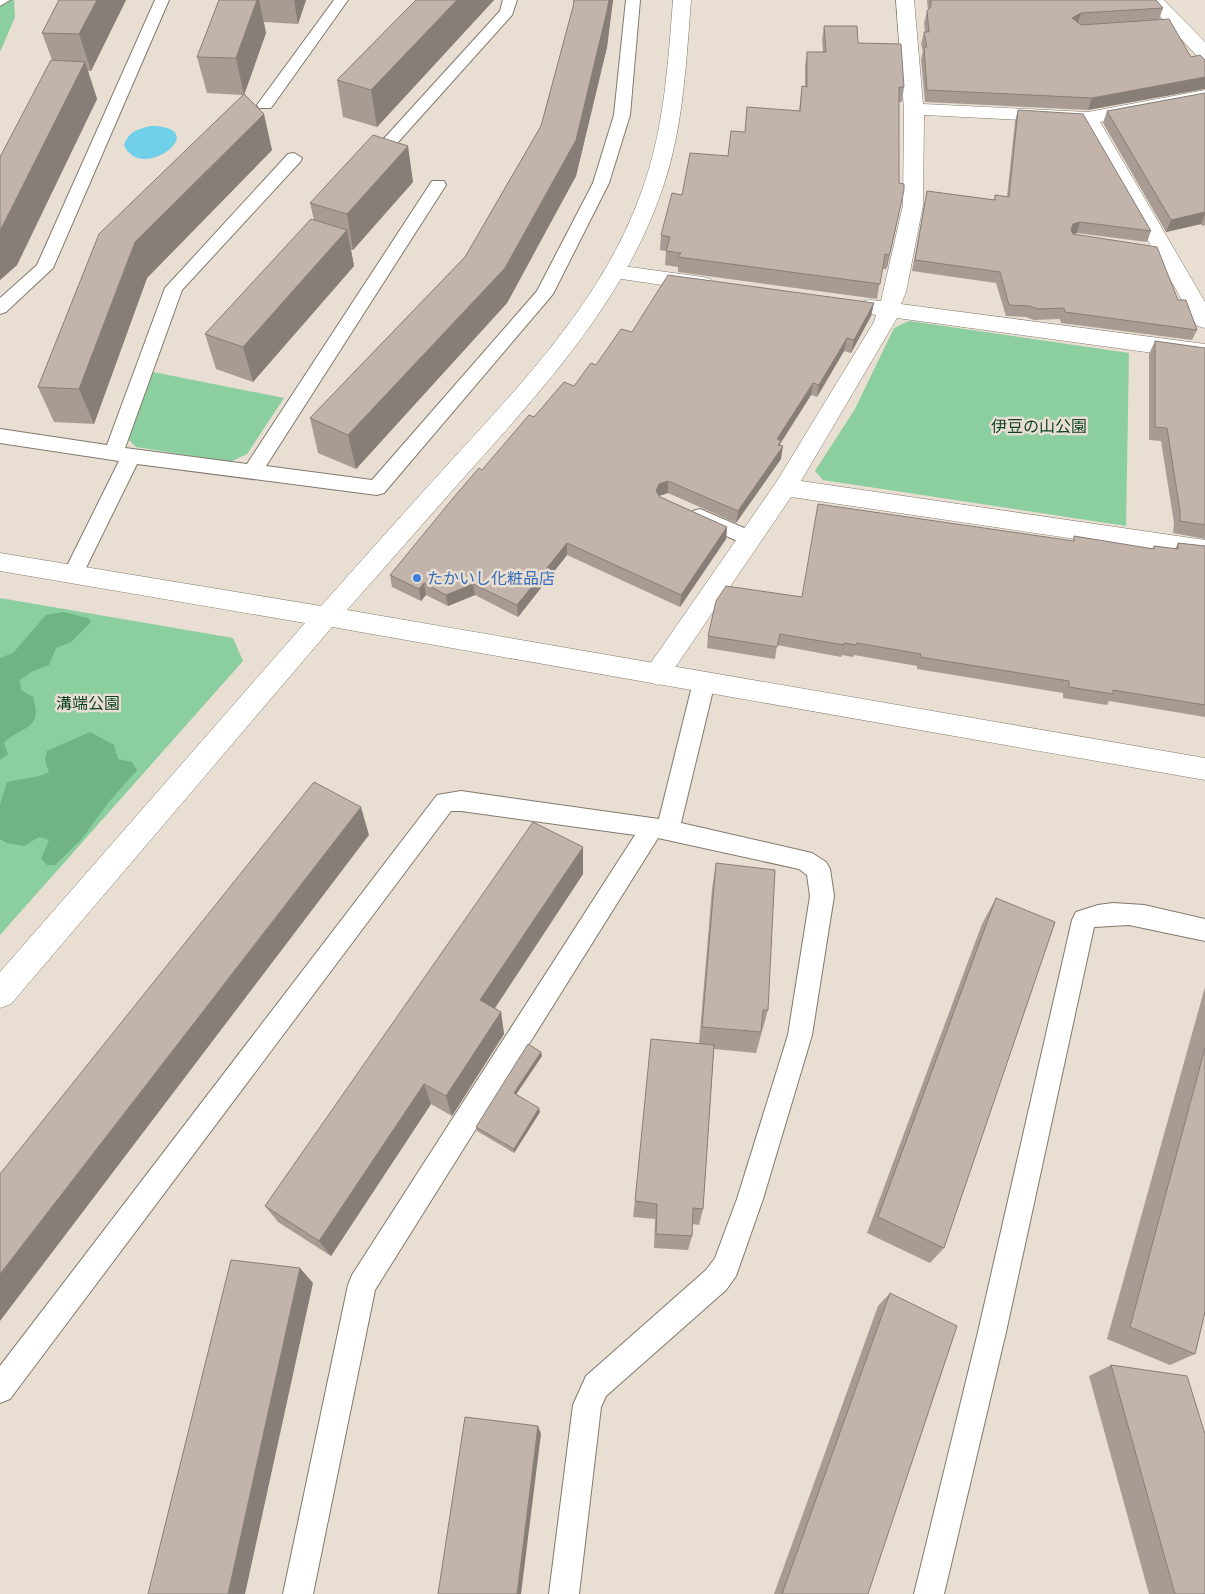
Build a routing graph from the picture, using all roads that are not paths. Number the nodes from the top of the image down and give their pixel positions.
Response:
1 (162, 0) edge
2 (341, 0) edge
3 (510, 0) edge
4 (633, 0) edge
5 (682, 0) edge
6 (905, 0) edge
7 (1154, 0) edge
8 (1178, 25) junction
9 (1160, 26) edge
10 (1205, 53) edge
11 (1205, 96) edge
12 (265, 105) dead end
13 (914, 110) junction
14 (1088, 118) junction
15 (385, 147) edge
16 (294, 158) dead end
17 (438, 185) dead end
18 (615, 272) junction
19 (722, 287) edge
20 (849, 304) edge
21 (0, 308) edge
22 (888, 310) junction
23 (1205, 321) edge
24 (1205, 352) edge
25 (0, 436) edge
26 (123, 455) junction
27 (252, 472) junction
28 (785, 487) junction
29 (684, 509) edge
30 (751, 539) junction
31 (1205, 549) edge
32 (0, 562) edge
33 (73, 574) junction
34 (326, 617) junction
35 (657, 674) junction
36 (704, 682) junction
37 (1205, 769) edge
38 (660, 829) junction
39 (1205, 930) edge
40 (0, 994) edge
41 (0, 1388) edge
42 (298, 1594) edge
43 (564, 1594) edge
44 (929, 1594) edge

1 - 21 lane
2 - 12 lane
3 - 15 lane
4 - 27 lane
5 - 18 street
6 - 13 street
7 - 8 street
8 - 9 lane
8 - 10 street
11 - 14 street
13 - 14 street
13 - 22 street
14 - 23 street
16 - 26 lane
17 - 27 lane
18 - 19 street
18 - 34 street
20 - 22 street
22 - 24 street
22 - 28 street
25 - 26 lane
26 - 27 lane
26 - 33 lane
28 - 30 street
28 - 31 street
29 - 30 lane
30 - 35 street
32 - 33 street
33 - 34 street
34 - 35 street
34 - 40 street
35 - 36 street
36 - 37 street
36 - 38 lane
38 - 41 lane
38 - 42 lane
38 - 43 lane
39 - 44 lane

